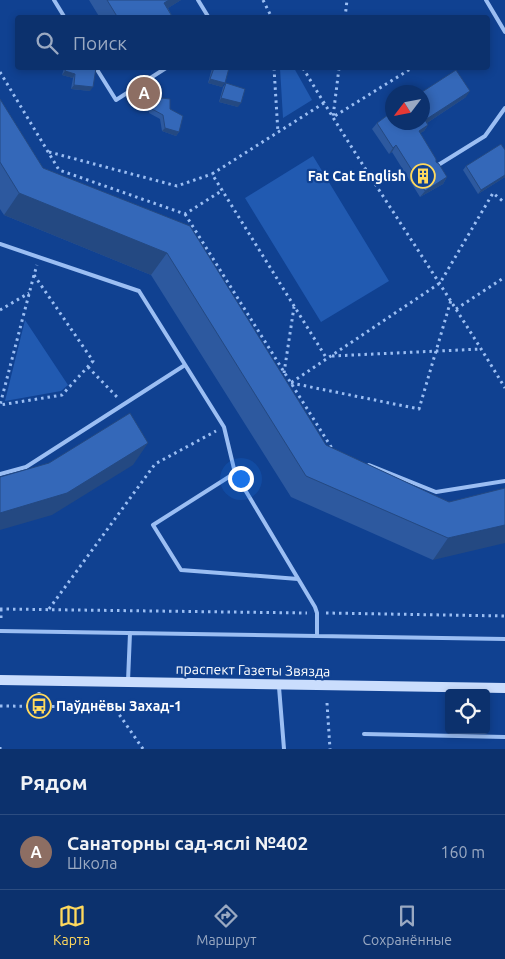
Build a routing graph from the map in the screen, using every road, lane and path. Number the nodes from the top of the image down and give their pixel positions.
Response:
1 (54, 0) edge
2 (198, 0) edge
3 (263, 0) edge
4 (347, 0) edge
5 (486, 0) edge
6 (63, 15) edge
7 (206, 15) edge
8 (271, 15) edge
9 (345, 15) edge
10 (505, 32) edge
11 (97, 70) edge
12 (163, 70) edge
13 (274, 70) edge
14 (304, 70) edge
15 (339, 70) edge
16 (409, 70) edge
17 (0, 72) edge
18 (324, 103) junction
19 (505, 108) edge
20 (333, 117) junction
21 (278, 133) junction
22 (48, 152) junction
23 (435, 167) edge
24 (212, 174) junction
25 (223, 190) junction
26 (505, 202) edge
27 (184, 214) junction
28 (0, 244) edge
29 (39, 257) junction
30 (34, 275) junction
31 (505, 277) edge
32 (440, 283) junction
33 (29, 293) junction
34 (451, 300) junction
35 (294, 306) junction
36 (456, 309) junction
37 (0, 310) edge
38 (481, 348) junction
39 (436, 352) junction
40 (332, 356) junction
41 (327, 359) junction
42 (185, 365) junction
43 (88, 367) junction
44 (284, 372) junction
45 (290, 383) junction
46 (283, 388) edge
47 (505, 388) edge
48 (0, 404) edge
49 (123, 405) junction
50 (224, 427) junction
51 (333, 450) edge
52 (367, 464) edge
53 (235, 473) junction
54 (0, 474) edge
55 (505, 481) edge
56 (298, 579) junction
57 (0, 609) edge
58 (49, 610) junction
59 (317, 613) junction
60 (505, 616) edge
61 (0, 631) edge
62 (130, 633) junction
63 (317, 636) junction
64 (505, 639) edge
65 (0, 680) edge
66 (128, 682) junction
67 (278, 684) junction
68 (505, 688) edge
69 (328, 703) dead end
70 (0, 706) edge
71 (364, 734) dead end
72 (505, 737) edge
73 (143, 749) edge
74 (284, 749) edge
75 (330, 749) edge

1 - 6 lane
2 - 7 lane
3 - 8 path
4 - 9 path
5 - 10 lane
11 - 12 lane
13 - 21 path
14 - 18 path
15 - 20 path
16 - 20 path
17 - 22 path
18 - 20 path
18 - 21 path
19 - 23 lane
20 - 32 path
21 - 24 path
22 - 24 path
22 - 27 path
24 - 25 path
25 - 27 path
25 - 35 path
26 - 32 path
27 - 44 path
28 - 29 lane
29 - 30 path
29 - 42 lane
30 - 33 path
30 - 43 path
31 - 36 path
32 - 34 path
32 - 40 path
33 - 37 path
33 - 48 path
34 - 36 path
34 - 39 path
35 - 41 path
35 - 44 path
36 - 38 path
38 - 39 path
38 - 47 path
39 - 40 path
39 - 45 path
40 - 41 path
41 - 45 path
42 - 49 lane
42 - 50 lane
43 - 48 path
43 - 49 path
44 - 45 path
45 - 46 path
45 - 51 path
49 - 54 lane
50 - 53 lane
50 - 58 path
52 - 55 lane
53 - 56 lane
53 - 56 lane
56 - 59 lane
57 - 58 path
58 - 59 path
59 - 60 path
59 - 63 lane
61 - 62 lane
62 - 63 lane
62 - 66 lane
63 - 64 lane
65 - 66 main road, праспект Газеты Звязда
66 - 67 main road, праспект Газеты Звязда
67 - 68 main road, праспект Газеты Звязда
67 - 74 lane
69 - 75 path
70 - 73 path
71 - 72 lane

